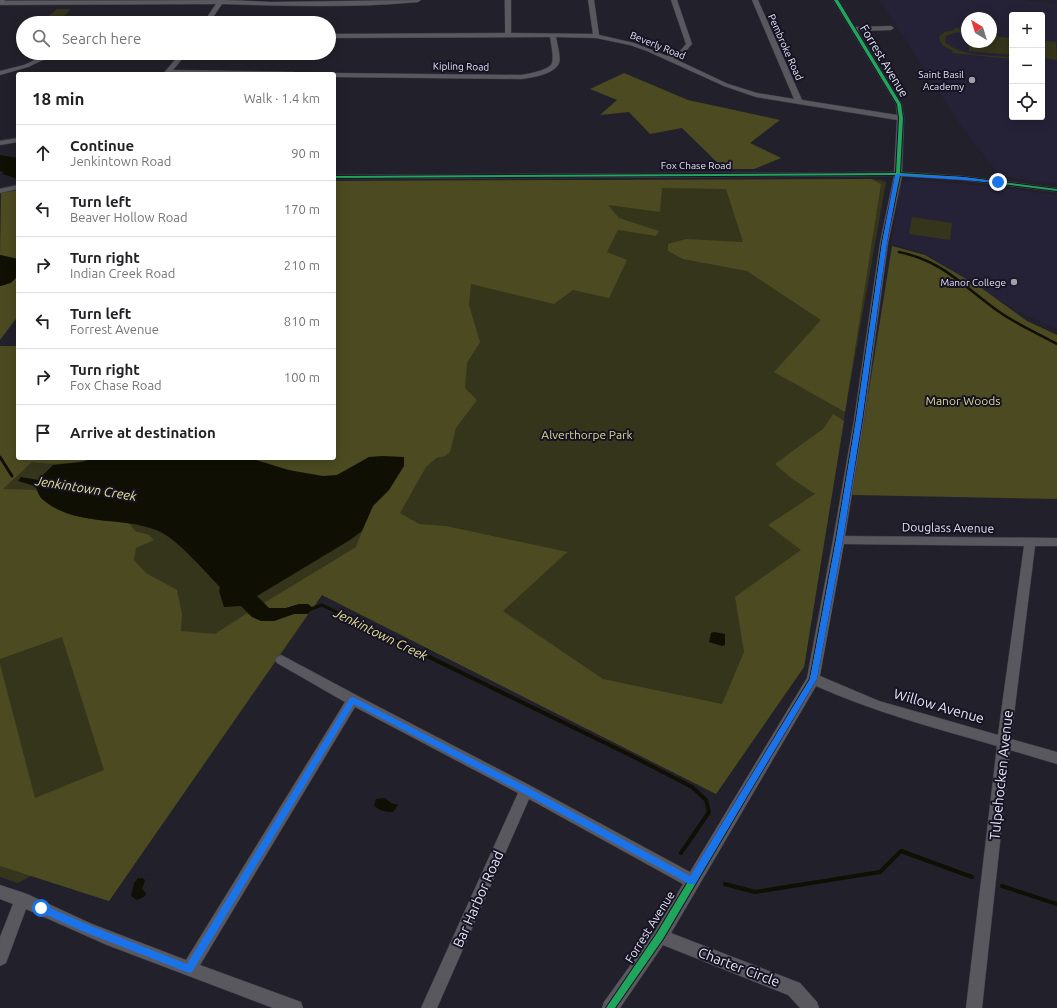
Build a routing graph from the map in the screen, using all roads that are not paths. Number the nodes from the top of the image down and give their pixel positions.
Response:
1 (418, 0) edge
2 (508, 0) edge
3 (591, 0) edge
4 (674, 0) edge
5 (755, 0) edge
6 (836, 0) edge
7 (221, 1) edge
8 (0, 2) edge
9 (211, 16) edge
10 (891, 28) dead end
11 (852, 29) junction
12 (508, 35) junction
13 (553, 35) junction
14 (336, 36) edge
15 (596, 36) junction
16 (668, 58) junction
17 (39, 60) edge
18 (178, 60) edge
19 (168, 72) edge
20 (0, 73) edge
21 (336, 74) edge
22 (799, 102) junction
23 (901, 118) junction
24 (16, 140) edge
25 (0, 142) edge
26 (898, 175) junction
27 (336, 177) edge
28 (16, 187) edge
29 (1057, 190) edge
30 (0, 191) edge
31 (839, 540) junction
32 (1030, 542) junction
33 (1057, 542) edge
34 (281, 660) dead end
35 (813, 679) junction
36 (353, 700) junction
37 (1004, 742) junction
38 (1057, 758) edge
39 (526, 790) junction
40 (692, 882) junction
41 (0, 892) edge
42 (22, 899) junction
43 (660, 936) junction
44 (0, 958) edge
45 (189, 969) junction
46 (272, 1004) edge
47 (295, 1008) edge
48 (429, 1008) edge
49 (610, 1008) edge
50 (811, 1008) edge
51 (974, 1008) edge

1 - 7 street
2 - 12 street
3 - 15 street
4 - 16 street
5 - 22 street, Pembroke Road
6 - 11 street, Forrest Avenue
7 - 8 street
7 - 9 street
10 - 11 street
11 - 23 street, Forrest Avenue
12 - 13 street, Beverly Road
12 - 14 street, Beverly Road
13 - 15 street, Beverly Road
13 - 21 street, Kipling Road
15 - 16 street, Beverly Road
16 - 22 street, Beverly Road
17 - 20 street
18 - 19 street
22 - 23 street, Beverly Road
23 - 26 street, Forrest Avenue
24 - 25 street
26 - 27 street, Fox Chase Road
26 - 29 street, Fox Chase Road
26 - 31 street, Forrest Avenue
28 - 30 street
31 - 32 street, Douglass Avenue
31 - 35 street, Forrest Avenue
32 - 33 street, Douglass Avenue
32 - 37 street, Tulpehocken Avenue
34 - 36 street
35 - 37 street, Willow Avenue
35 - 40 street, Forrest Avenue
36 - 39 street
36 - 45 street
37 - 38 street, Willow Avenue
37 - 51 street, Tulpehocken Avenue
39 - 40 street
39 - 48 street, Bar Harbor Road
40 - 43 street, Forrest Avenue
41 - 42 street
42 - 44 street
42 - 45 street
43 - 49 street, Forrest Avenue
43 - 50 street, Charter Circle
45 - 46 street
46 - 47 street

